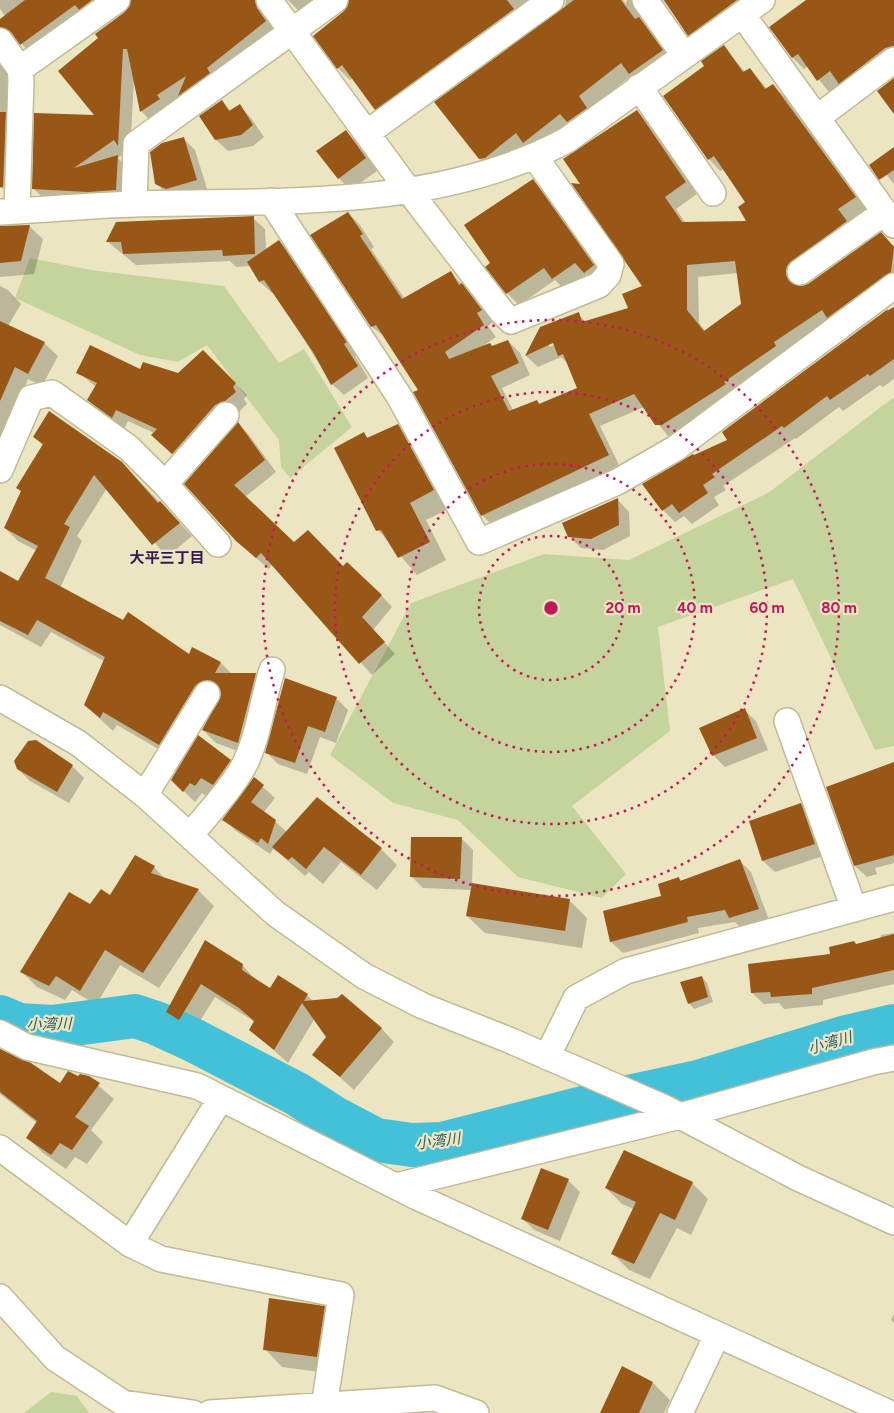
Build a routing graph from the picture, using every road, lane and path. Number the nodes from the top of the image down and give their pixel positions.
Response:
1 (117, 0) edge
2 (268, 0) edge
3 (335, 0) edge
4 (550, 0) edge
5 (645, 0) edge
6 (752, 7) edge
7 (292, 31) junction
8 (0, 41) edge
9 (684, 55) junction
10 (894, 60) edge
11 (20, 69) junction
12 (639, 87) junction
13 (818, 117) junction
14 (367, 133) junction
15 (535, 157) junction
16 (409, 191) junction
17 (713, 193) dead end
18 (271, 201) junction
19 (134, 204) junction
20 (8, 212) edge
21 (891, 219) edge
22 (800, 272) dead end
23 (894, 286) edge
24 (226, 415) dead end
25 (0, 470) edge
26 (165, 484) junction
27 (218, 544) dead end
28 (272, 670) dead end
29 (207, 694) dead end
30 (0, 698) edge
31 (787, 721) dead end
32 (145, 795) junction
33 (190, 836) junction
34 (894, 898) edge
35 (854, 909) junction
36 (0, 1033) edge
37 (547, 1057) junction
38 (894, 1058) edge
39 (221, 1098) junction
40 (672, 1112) junction
41 (0, 1148) edge
42 (396, 1186) junction
43 (894, 1222) edge
44 (130, 1244) junction
45 (0, 1297) edge
46 (717, 1335) junction
47 (324, 1406) junction
48 (194, 1413) edge
49 (210, 1413) edge
50 (476, 1413) edge
51 (680, 1413) edge
52 (888, 1413) edge

1 - 11 street
2 - 7 street
3 - 7 street
4 - 14 street
5 - 9 street
6 - 9 street
6 - 13 street
7 - 14 street
7 - 19 street
8 - 11 street
9 - 12 street
10 - 13 street
11 - 20 street
12 - 15 street
12 - 17 street
13 - 21 street
14 - 16 street
15 - 16 street
15 - 16 street
16 - 18 street
18 - 19 street
18 - 23 street
19 - 20 street
21 - 22 street
24 - 26 street
25 - 26 street
26 - 27 street
28 - 33 street
29 - 32 street
30 - 32 street
31 - 35 street
32 - 33 street
33 - 37 street
34 - 35 street
35 - 37 street
36 - 39 street
37 - 40 street
38 - 40 street
39 - 42 street
39 - 44 street
40 - 42 street
40 - 43 street
41 - 44 street
42 - 46 street
44 - 47 street
45 - 48 street
46 - 51 street
46 - 52 street
47 - 49 street
47 - 50 street

